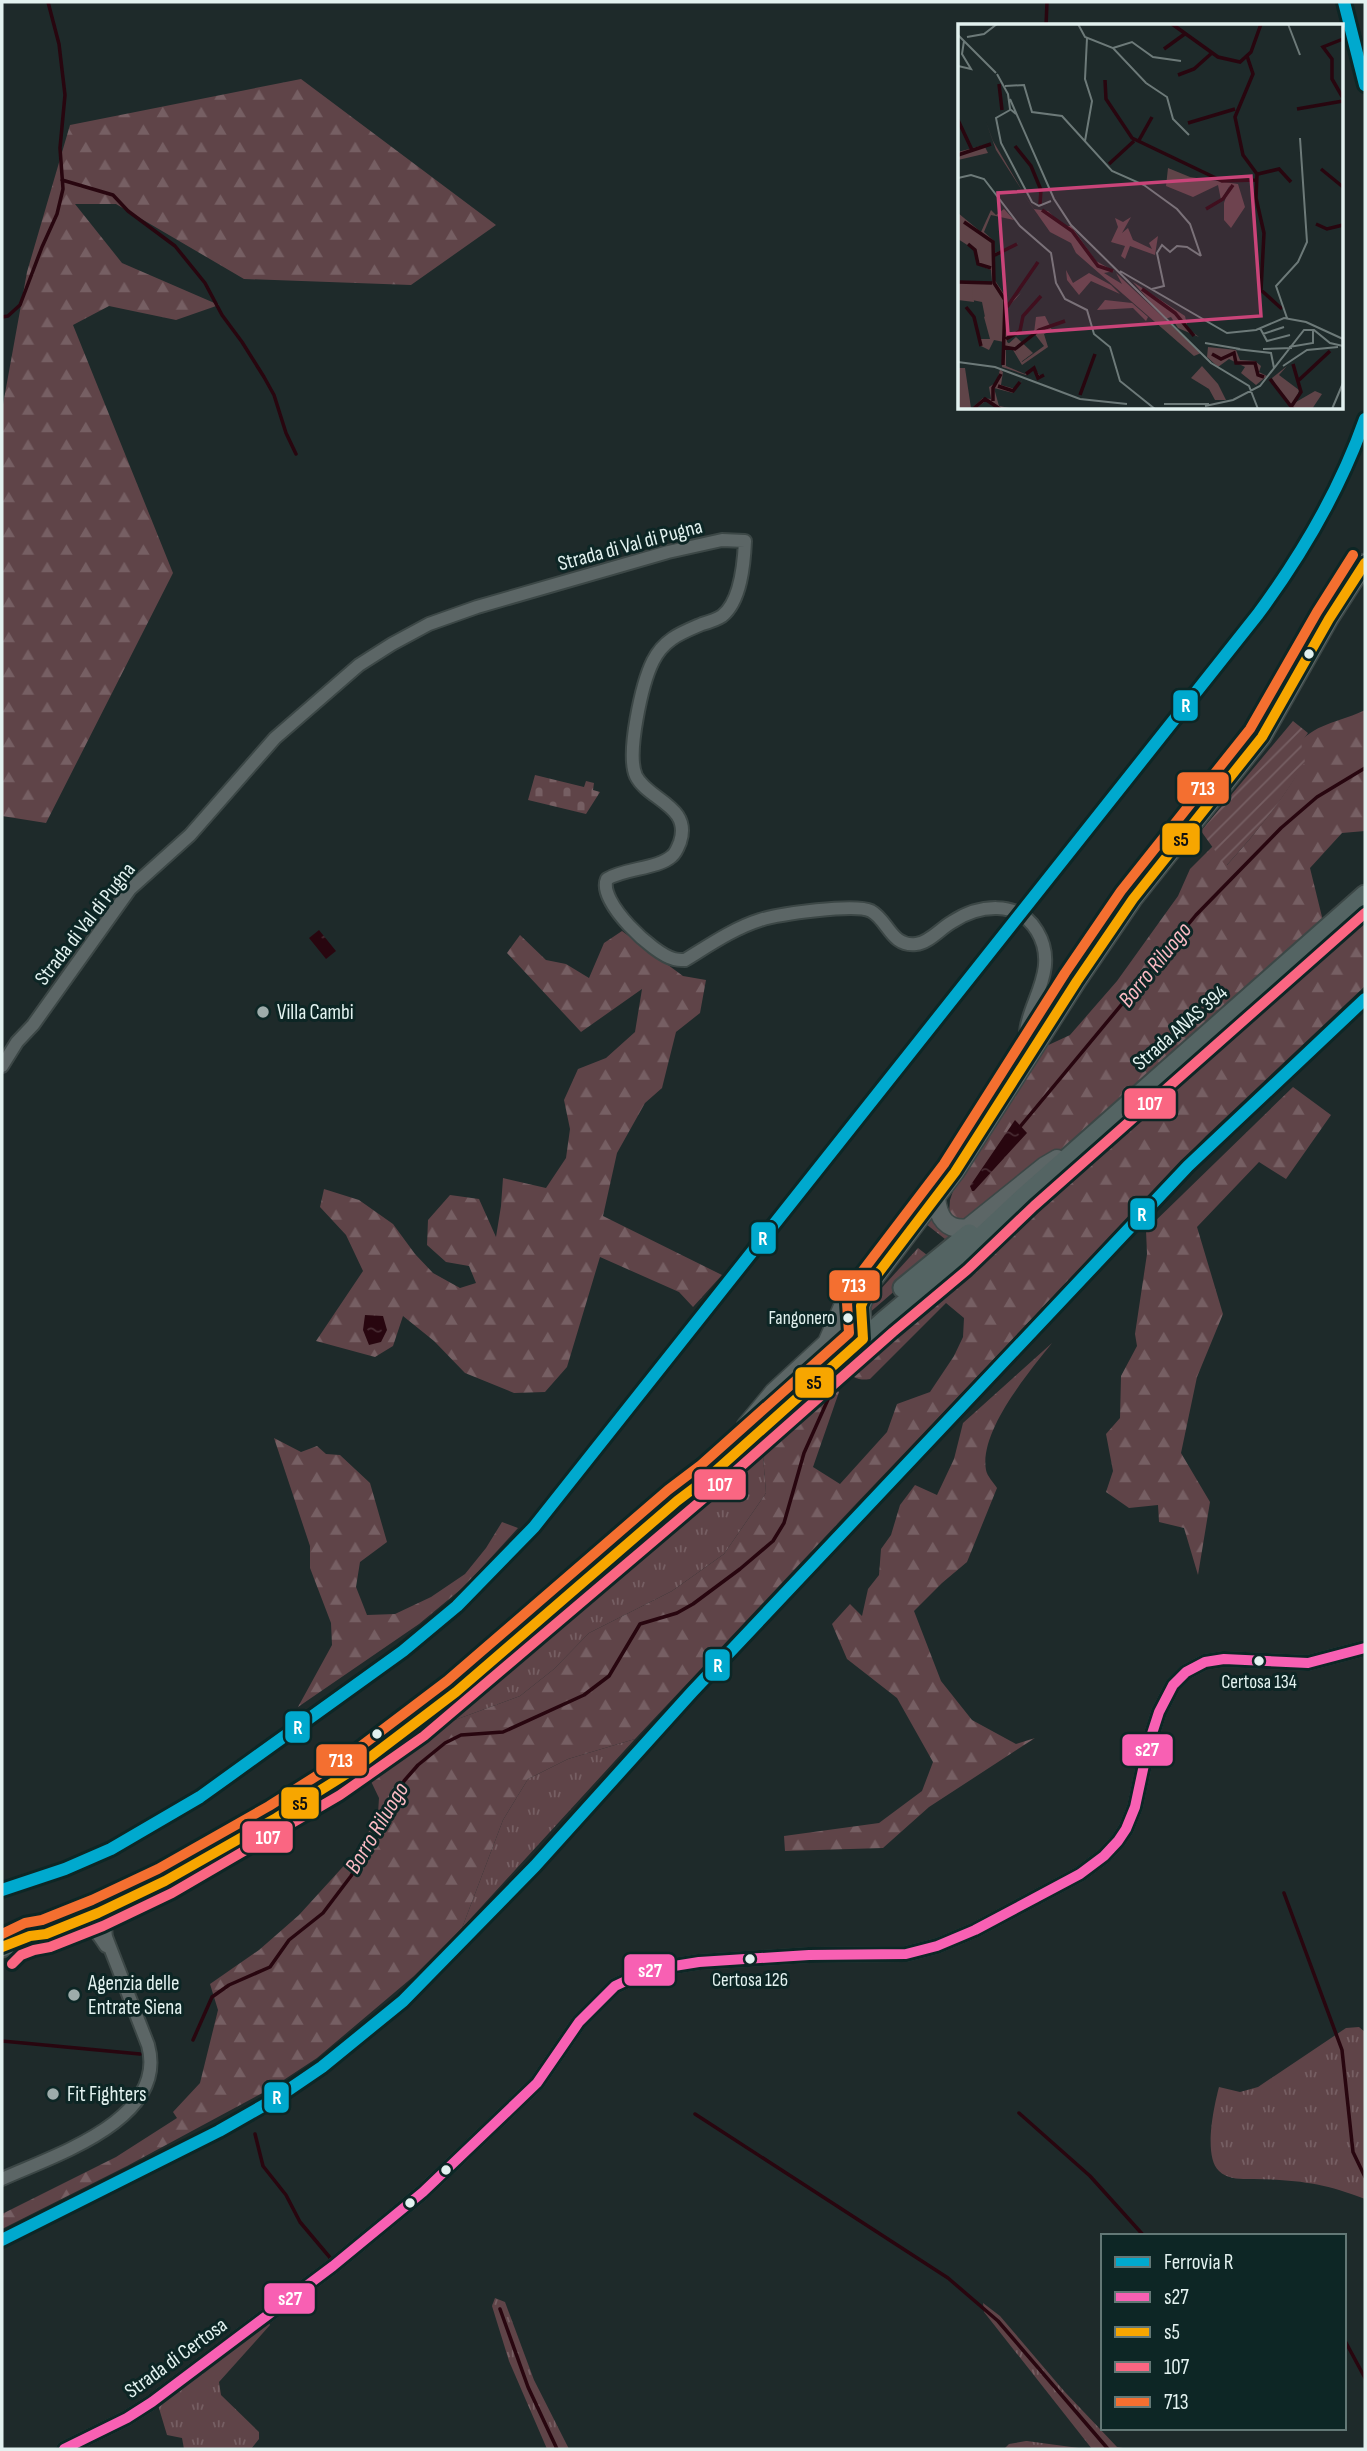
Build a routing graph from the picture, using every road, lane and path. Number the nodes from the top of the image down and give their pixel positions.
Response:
1 (1365, 563) edge
2 (1365, 895) edge
3 (1030, 1053) junction
4 (2, 1066) edge
5 (1072, 1154) junction
6 (936, 1198) junction
7 (915, 1224) junction
8 (839, 1313) junction
9 (858, 1332) junction
10 (746, 1426) junction
11 (677, 1501) junction
12 (1365, 1647) edge
13 (181, 1870) junction
14 (144, 1892) junction
15 (38, 1935) junction
16 (2, 1947) edge
17 (109, 1949) junction
18 (2, 2179) edge
19 (64, 2449) edge

1 - 3 street
2 - 5 main road, Strada ANAS 394
3 - 4 street, Strada di Val di Pugna
3 - 6 street
5 - 6 street
5 - 9 main road, Strada ANAS 394
6 - 7 street
7 - 8 street
7 - 9 street
8 - 9 street
8 - 10 street
9 - 10 main road
9 - 11 main road
10 - 11 main road
11 - 13 main road
12 - 19 street, Strada di Certosa
13 - 14 main road
13 - 15 main road
14 - 15 main road
14 - 17 street
15 - 16 main road
15 - 17 street
17 - 18 street

